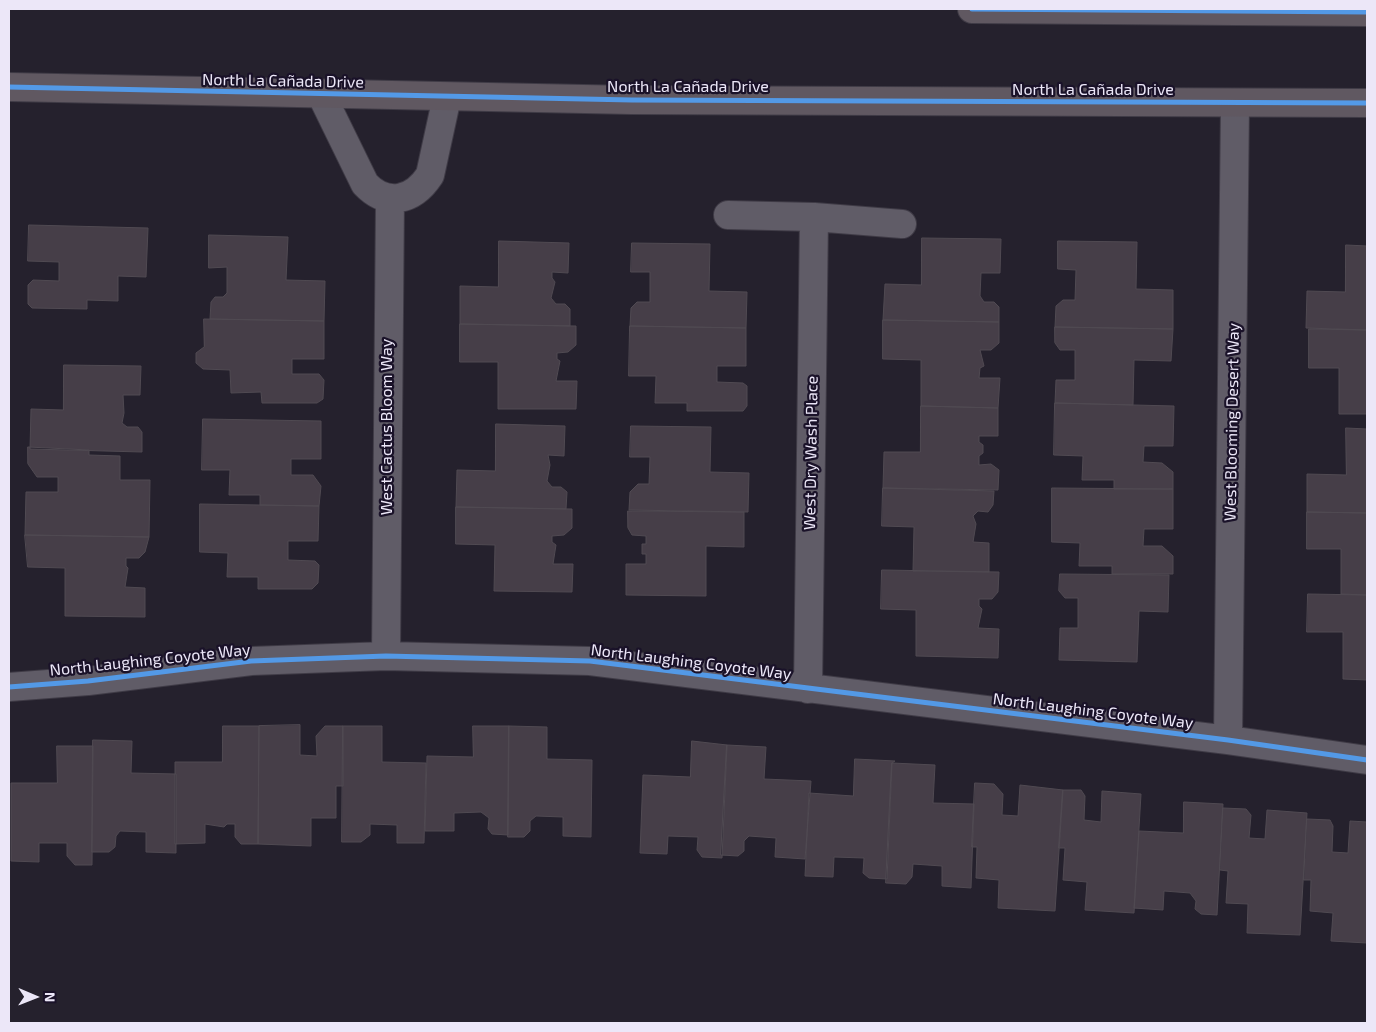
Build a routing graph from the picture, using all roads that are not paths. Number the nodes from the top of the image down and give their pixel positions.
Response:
1 (972, 9) edge
2 (1367, 12) edge
3 (9, 87) edge
4 (321, 94) junction
5 (447, 97) junction
6 (1367, 103) edge
7 (1235, 104) junction
8 (390, 199) junction
9 (728, 215) dead end
10 (814, 217) junction
11 (902, 224) dead end
12 (386, 656) junction
13 (9, 687) edge
14 (808, 688) junction
15 (1228, 740) junction
16 (1367, 760) edge

1 - 2 main road
3 - 4 main road, North La Cañada Drive
4 - 5 main road, North La Cañada Drive
4 - 8 street
5 - 7 main road, North La Cañada Drive
5 - 8 street
6 - 7 main road, North La Cañada Drive
7 - 15 street, West Blooming Desert Way
8 - 12 street, West Cactus Bloom Way
9 - 10 street
10 - 11 street
10 - 14 street, West Dry Wash Place
12 - 13 street, North Laughing Coyote Way
12 - 14 street, North Laughing Coyote Way
14 - 15 street, North Laughing Coyote Way
15 - 16 street, North Laughing Coyote Way

